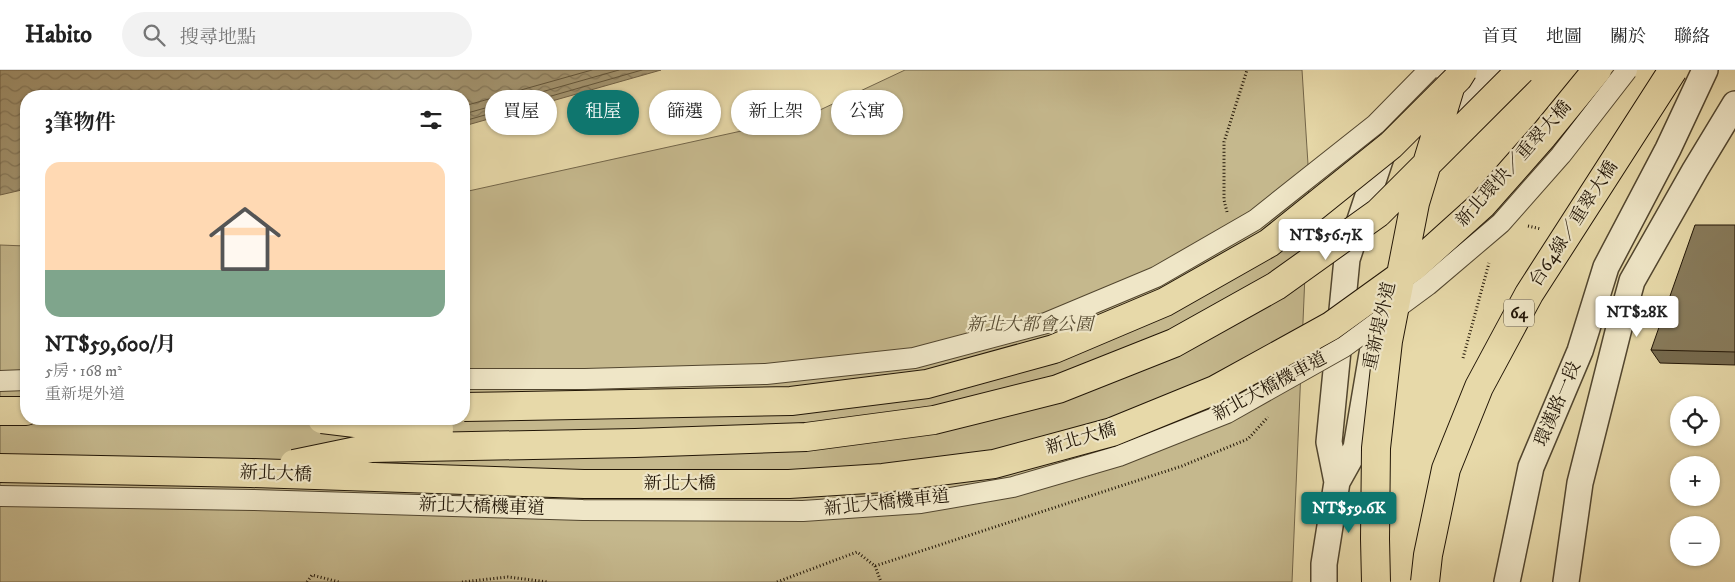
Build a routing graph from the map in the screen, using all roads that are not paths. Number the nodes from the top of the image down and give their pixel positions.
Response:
1 (1429, 70) edge
2 (1438, 70) edge
3 (1456, 70) edge
4 (1463, 70) edge
5 (1489, 70) edge
6 (1506, 70) edge
7 (1521, 70) edge
8 (1597, 70) edge
9 (1627, 70) edge
10 (1673, 70) edge
11 (1705, 70) edge
12 (1735, 104) edge
13 (1331, 326) joint
14 (470, 379) edge
15 (20, 380) edge
16 (0, 381) edge
17 (470, 407) edge
18 (0, 411) edge
19 (20, 411) edge
20 (372, 425) edge
21 (0, 468) edge
22 (251, 473) junction
23 (1337, 482) junction
24 (0, 496) edge
25 (1324, 582) edge
26 (1376, 582) edge
27 (1425, 582) edge
28 (1507, 582) edge
29 (1566, 582) edge

1 - 14 street, bridge
2 - 23 street, 重新堤外道
3 - 26 highway, bridge
4 - 17 highway, bridge
5 - 23 street, 重新堤外道
6 - 20 highway, bridge
7 - 22 highway, bridge
8 - 13 highway, 新北環快／重翠大橋, bridge
9 - 24 street, 新北大橋機車道, bridge
10 - 27 highway, 台64線／重翠大橋 / 64, bridge
11 - 28 street, 環漢路一段
12 - 29 street, 環漢路一段
13 - 22 highway, 新北大橋, bridge
15 - 16 street
18 - 19 highway
21 - 22 highway, 新北大橋
23 - 25 street, 重新堤外道

